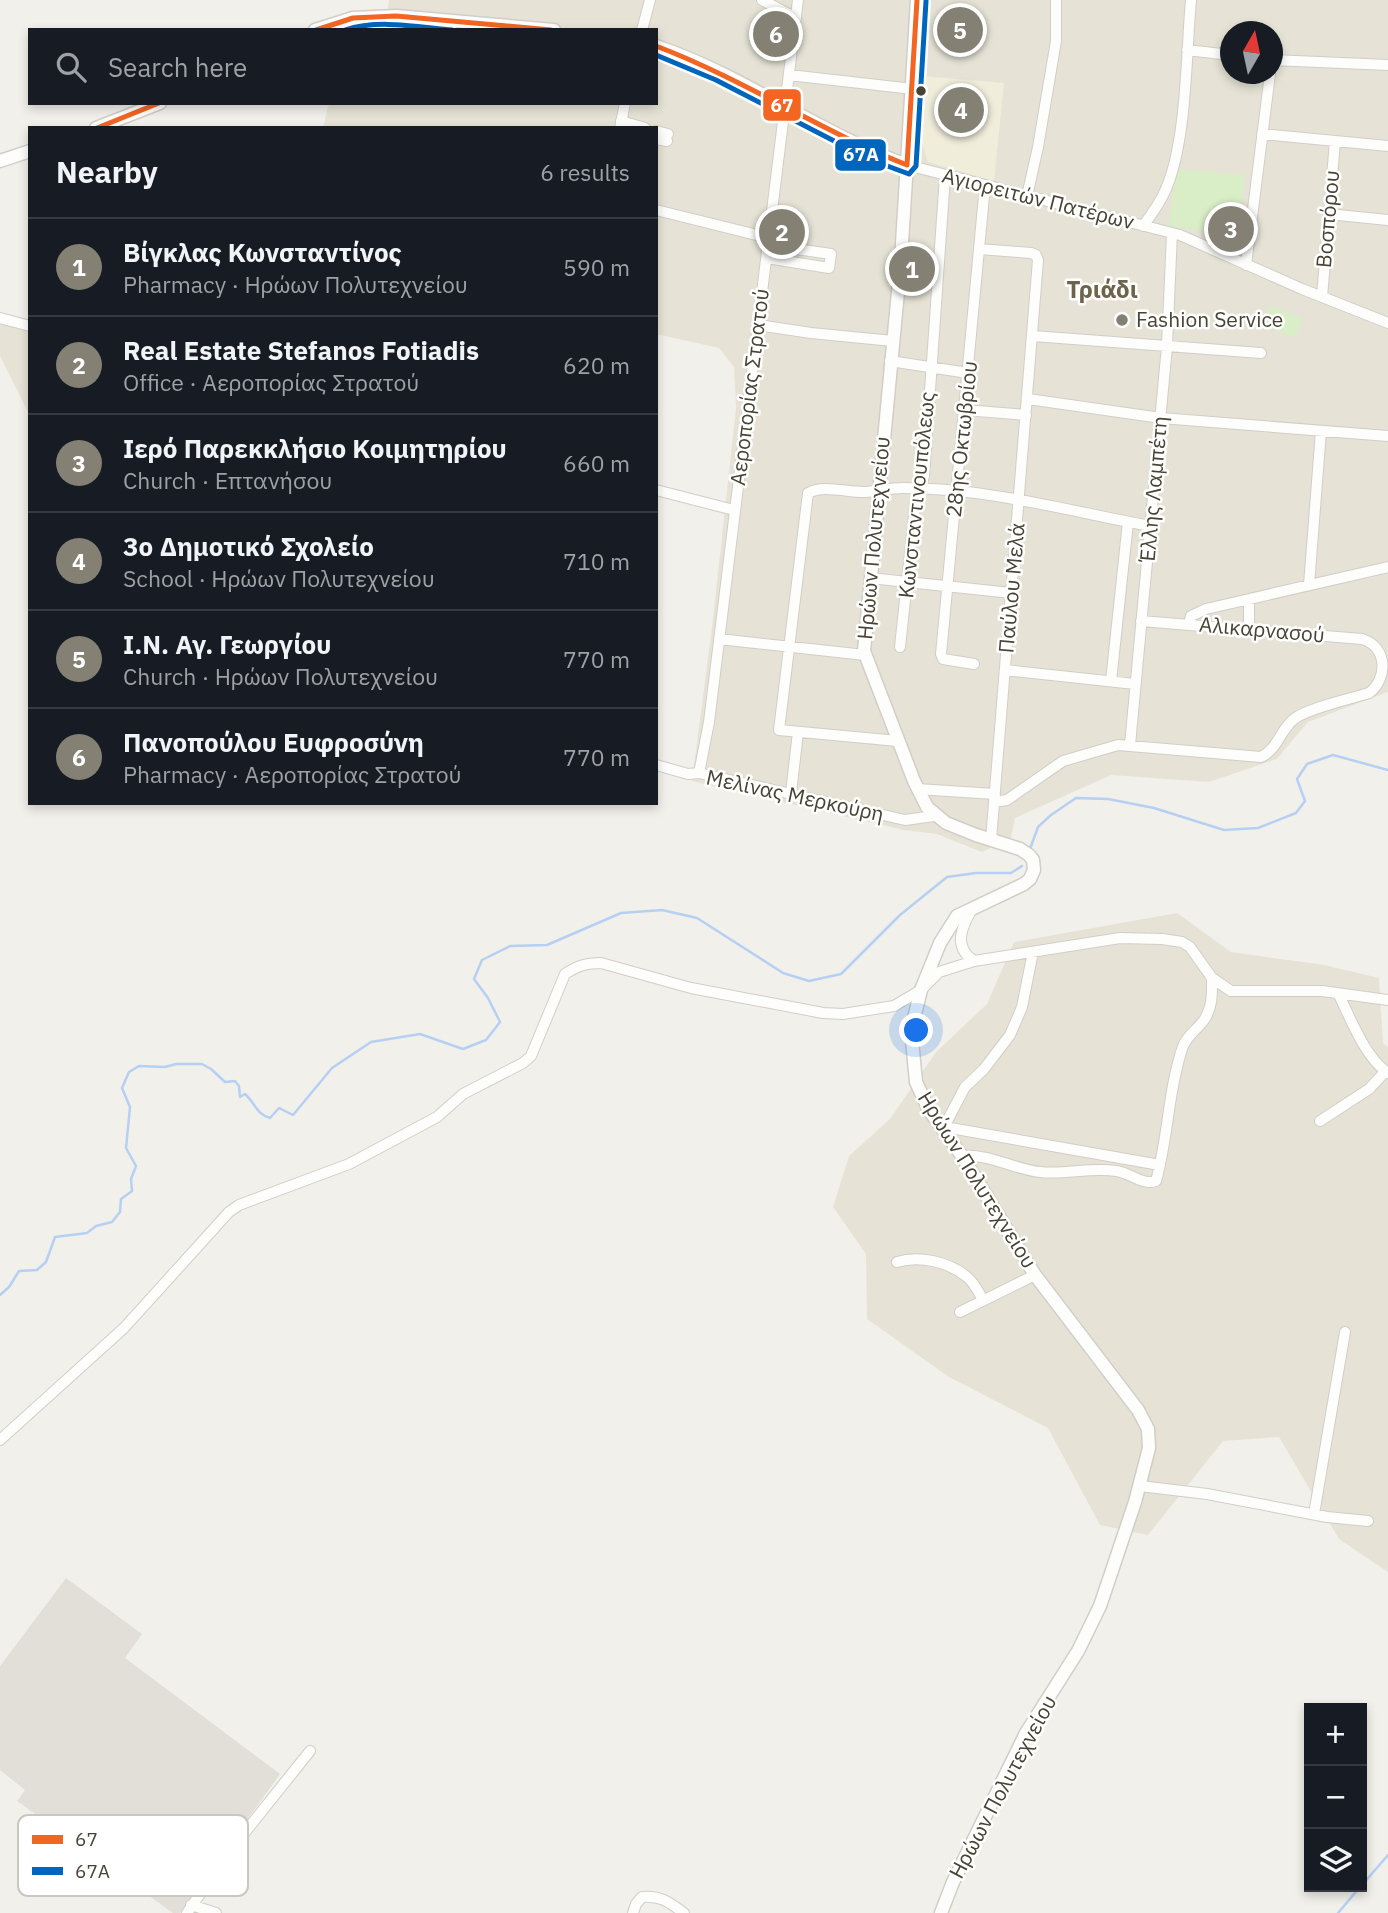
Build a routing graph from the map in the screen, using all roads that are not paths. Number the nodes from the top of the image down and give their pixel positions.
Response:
1 (650, 0) edge
2 (762, 0) edge
3 (798, 0) edge
4 (917, 0) edge
5 (1056, 0) edge
6 (1191, 0) edge
7 (796, 18) junction
8 (322, 28) edge
9 (532, 28) edge
10 (643, 28) edge
11 (658, 47) edge
12 (1187, 50) junction
13 (1220, 54) edge
14 (1283, 60) edge
15 (1388, 65) edge
16 (789, 75) junction
17 (1269, 84) edge
18 (913, 89) junction
19 (155, 105) edge
20 (625, 105) edge
21 (785, 107) junction
22 (620, 125) edge
23 (101, 126) edge
24 (1262, 134) junction
25 (1335, 141) junction
26 (1388, 146) edge
27 (28, 152) edge
28 (0, 161) edge
29 (906, 165) junction
30 (945, 176) junction
31 (985, 185) junction
32 (1027, 196) junction
33 (658, 211) edge
34 (1328, 214) junction
35 (1388, 220) edge
36 (1143, 226) junction
37 (1172, 233) junction
38 (769, 241) junction
39 (979, 248) junction
40 (767, 258) junction
41 (1246, 265) junction
42 (1322, 297) junction
43 (0, 318) edge
44 (1388, 323) edge
45 (28, 325) edge
46 (758, 325) junction
47 (1033, 335) junction
48 (892, 341) junction
49 (1167, 346) junction
50 (1261, 353) dead end
51 (890, 361) junction
52 (931, 367) junction
53 (968, 373) junction
54 (1028, 399) junction
55 (964, 410) junction
56 (1026, 415) junction
57 (1161, 418) junction
58 (1321, 430) junction
59 (1388, 436) edge
60 (920, 488) junction
61 (658, 491) edge
62 (878, 491) junction
63 (956, 491) junction
64 (1019, 500) junction
65 (734, 510) junction
66 (1128, 522) junction
67 (1150, 526) junction
68 (1388, 556) edge
69 (1386, 567) edge
70 (870, 578) junction
71 (907, 582) junction
72 (1309, 585) junction
73 (948, 586) junction
74 (1012, 593) junction
75 (1249, 600) junction
76 (1141, 621) junction
77 (1189, 624) junction
78 (1249, 629) junction
79 (719, 639) junction
80 (788, 646) junction
81 (900, 647) dead end
82 (865, 655) junction
83 (974, 664) dead end
84 (1005, 670) junction
85 (1111, 681) junction
86 (1135, 684) junction
87 (798, 732) junction
88 (898, 741) junction
89 (1130, 745) junction
90 (658, 766) edge
91 (699, 773) junction
92 (917, 789) junction
93 (791, 793) junction
94 (994, 798) junction
95 (934, 816) junction
96 (991, 840) junction
97 (972, 909) junction
98 (1033, 952) junction
99 (974, 961) junction
100 (1212, 978) junction
101 (921, 990) junction
102 (1338, 993) junction
103 (1388, 1000) edge
104 (1386, 1072) edge
105 (1320, 1121) dead end
106 (943, 1129) junction
107 (962, 1156) junction
108 (1160, 1165) junction
109 (897, 1262) dead end
110 (1035, 1275) junction
111 (984, 1300) junction
112 (960, 1312) dead end
113 (1345, 1332) dead end
114 (0, 1440) edge
115 (1140, 1486) junction
116 (1314, 1514) junction
117 (1368, 1521) dead end
118 (310, 1751) dead end
119 (248, 1828) edge
120 (189, 1909) edge
121 (216, 1913) edge
122 (633, 1913) edge
123 (684, 1913) edge
124 (941, 1913) edge

1 - 10 street
2 - 7 street
3 - 7 street, Αεροπορίας Στρατού
4 - 18 street, Ηρώων Πολυτεχνείου
5 - 32 street
6 - 12 street
7 - 16 street, Αεροπορίας Στρατού
8 - 9 street
11 - 21 street, Αγιορειτών Πατέρων
12 - 13 street
12 - 36 street
14 - 15 street
16 - 18 street
16 - 21 street, Αεροπορίας Στρατού
17 - 24 street
18 - 29 street, Ηρώων Πολυτεχνείου
19 - 23 street
20 - 22 street
21 - 29 street, Αγιορειτών Πατέρων
21 - 38 street, Αεροπορίας Στρατού
24 - 25 street
24 - 41 street
25 - 26 street
25 - 34 street, Βοσπόρου
27 - 28 street
29 - 30 street, Αγιορειτών Πατέρων
29 - 48 street, Ηρώων Πολυτεχνείου
30 - 31 street, Αγιορειτών Πατέρων
30 - 52 street, Κωνσταντινουπόλεως
31 - 32 street, Αγιορειτών Πατέρων
31 - 39 street, 28ης Οκτωβρίου
32 - 36 street, Αγιορειτών Πατέρων
33 - 38 street
34 - 35 street
34 - 42 street, Βοσπόρου
36 - 37 street, Αγιορειτών Πατέρων
37 - 41 street, Αγιορειτών Πατέρων
37 - 49 street, Έλλης Λαμπέτη
38 - 40 street, Αεροπορίας Στρατού
38 - 40 street
39 - 47 street, Παύλου Μελά
39 - 53 street, 28ης Οκτωβρίου
40 - 46 street, Αεροπορίας Στρατού
41 - 42 street, Αγιορειτών Πατέρων
42 - 44 street, Αγιορειτών Πατέρων
43 - 45 street
46 - 48 street
46 - 65 street, Αεροπορίας Στρατού
47 - 49 street
47 - 54 street, Παύλου Μελά
48 - 51 street, Ηρώων Πολυτεχνείου
49 - 50 street
49 - 57 street, Έλλης Λαμπέτη
51 - 52 street
51 - 62 street, Ηρώων Πολυτεχνείου
52 - 53 street
52 - 60 street, Κωνσταντινουπόλεως
53 - 55 street, 28ης Οκτωβρίου
54 - 56 street, Παύλου Μελά
54 - 57 street
55 - 56 street
55 - 63 street, 28ης Οκτωβρίου
56 - 64 street, Παύλου Μελά
57 - 58 street
57 - 67 street, Έλλης Λαμπέτη
58 - 59 street
58 - 72 street
60 - 62 street
60 - 63 street
60 - 71 street, Κωνσταντινουπόλεως
61 - 65 street
62 - 70 street, Ηρώων Πολυτεχνείου
62 - 80 street
63 - 64 street
63 - 73 street, 28ης Οκτωβρίου
64 - 66 street
64 - 74 street, Παύλου Μελά
65 - 79 street, Αεροπορίας Στρατού
66 - 67 street
66 - 85 street
67 - 76 street, Έλλης Λαμπέτη
68 - 69 street
69 - 72 street
70 - 71 street
70 - 82 street, Ηρώων Πολυτεχνείου
71 - 73 street
71 - 81 street, Κωνσταντινουπόλεως
72 - 75 street
73 - 74 street
73 - 83 street, 28ης Οκτωβρίου
74 - 84 street, Παύλου Μελά
75 - 77 street
75 - 78 street
76 - 77 street, Αλικαρνασού
76 - 86 street, Έλλης Λαμπέτη
77 - 78 street, Αλικαρνασού
78 - 89 street, Αλικαρνασού
79 - 80 street
79 - 91 street, Αεροπορίας Στρατού
80 - 82 street
80 - 87 street
82 - 88 street, Ηρώων Πολυτεχνείου
84 - 85 street
84 - 94 street, Παύλου Μελά
85 - 86 street
86 - 89 street, Έλλης Λαμπέτη
87 - 88 street
87 - 93 street
88 - 92 street, Ηρώων Πολυτεχνείου
89 - 94 street
90 - 91 street, Μελίνας Μερκούρη
91 - 93 street, Μελίνας Μερκούρη
92 - 94 street
92 - 95 street, Ηρώων Πολυτεχνείου
93 - 95 street, Μελίνας Μερκούρη
94 - 96 street, Παύλου Μελά
95 - 96 street, Ηρώων Πολυτεχνείου
96 - 97 street, Ηρώων Πολυτεχνείου
97 - 99 street
97 - 101 street, Ηρώων Πολυτεχνείου
98 - 99 street
98 - 100 street
98 - 106 street
99 - 101 street
100 - 102 street
100 - 108 street
101 - 106 street, Ηρώων Πολυτεχνείου
101 - 114 street
102 - 103 street
102 - 104 street
104 - 105 street
106 - 107 street, Ηρώων Πολυτεχνείου
106 - 108 street
107 - 108 street
107 - 110 street, Ηρώων Πολυτεχνείου
109 - 111 street
110 - 111 street
110 - 115 street, Ηρώων Πολυτεχνείου
111 - 112 street
113 - 116 street
115 - 116 street
115 - 124 street, Ηρώων Πολυτεχνείου
116 - 117 street
118 - 119 street
120 - 121 street
122 - 123 street

